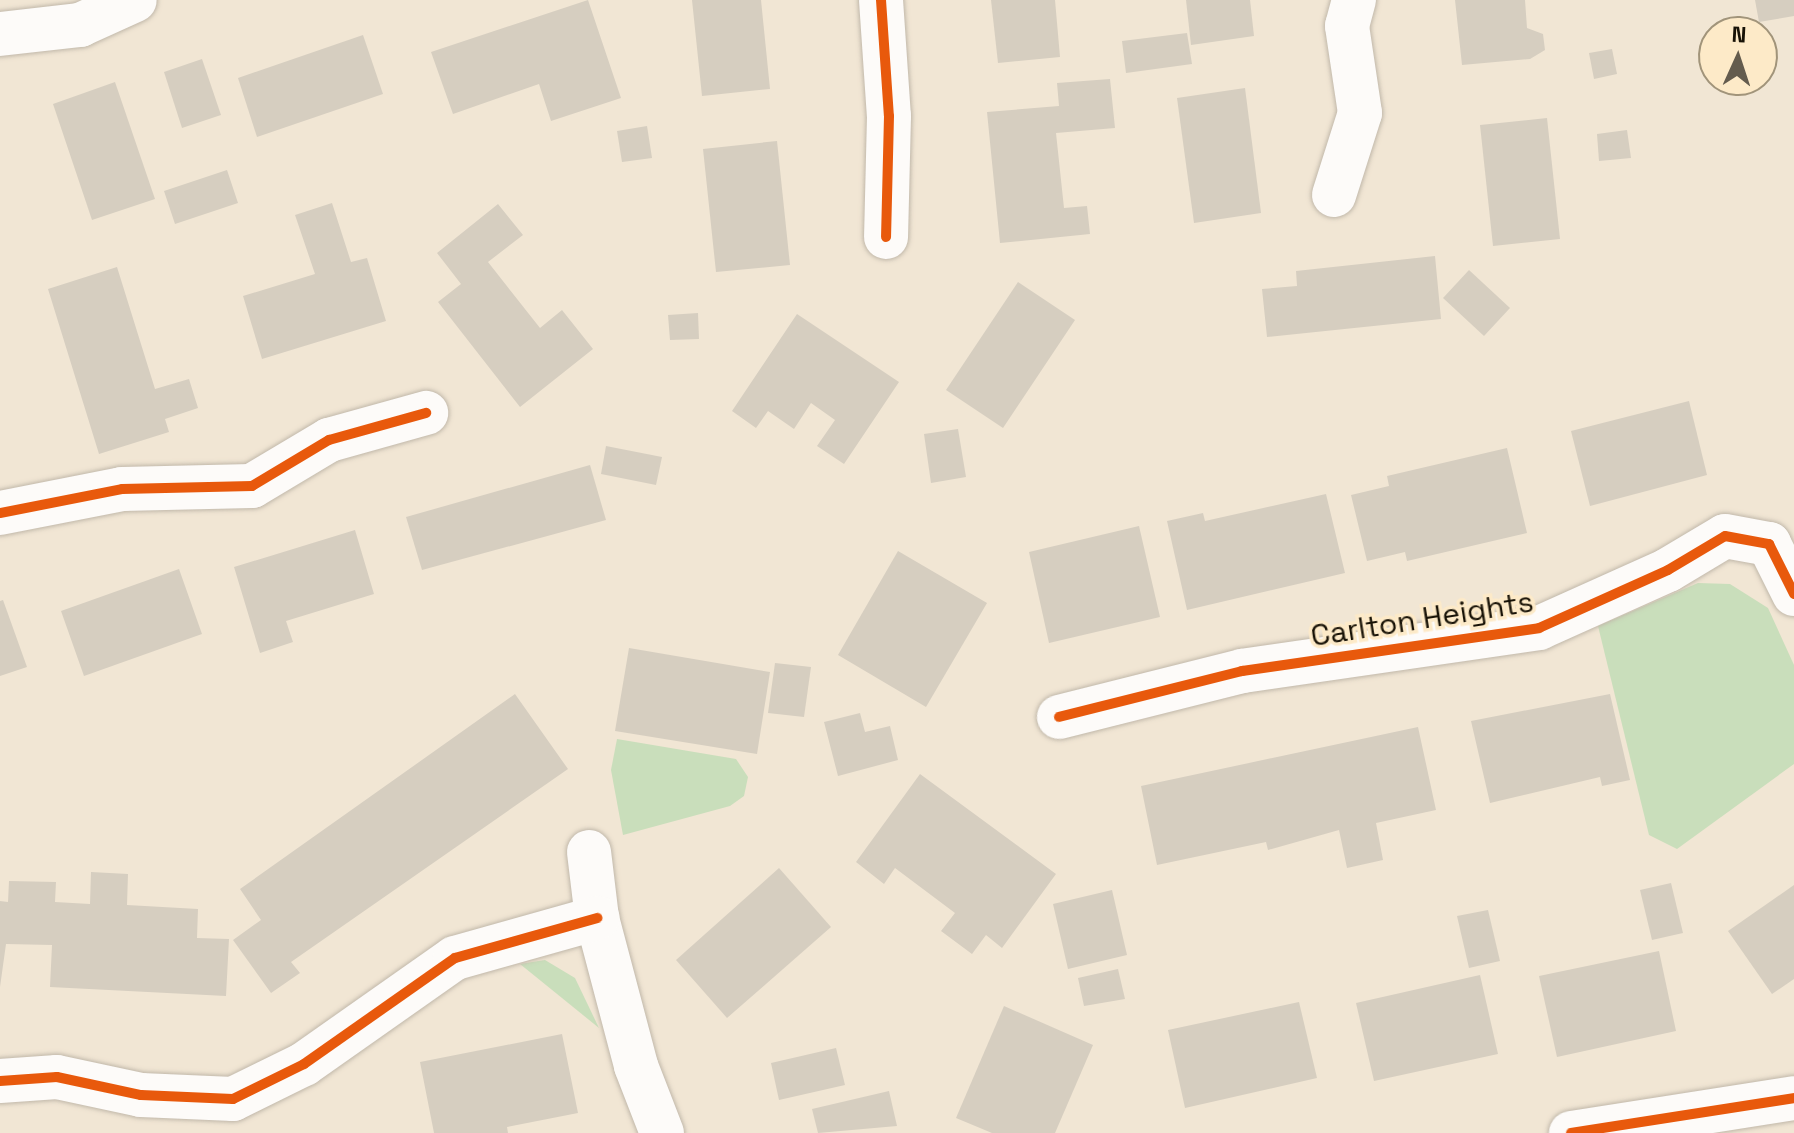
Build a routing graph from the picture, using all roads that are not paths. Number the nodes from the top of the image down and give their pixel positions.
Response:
1 (135, 0) edge
2 (881, 0) edge
3 (1354, 0) edge
4 (0, 34) edge
5 (1334, 195) dead end
6 (886, 237) dead end
7 (426, 413) dead end
8 (0, 513) edge
9 (1794, 594) edge
10 (1059, 717) dead end
11 (589, 852) dead end
12 (597, 918) junction
13 (0, 1081) edge
14 (1794, 1098) edge
15 (662, 1133) edge
16 (1571, 1133) edge

1 - 4 street
2 - 6 street
3 - 5 street
7 - 8 street
9 - 10 street, Carlton Heights
11 - 12 street
12 - 13 street
12 - 15 street
14 - 16 street

